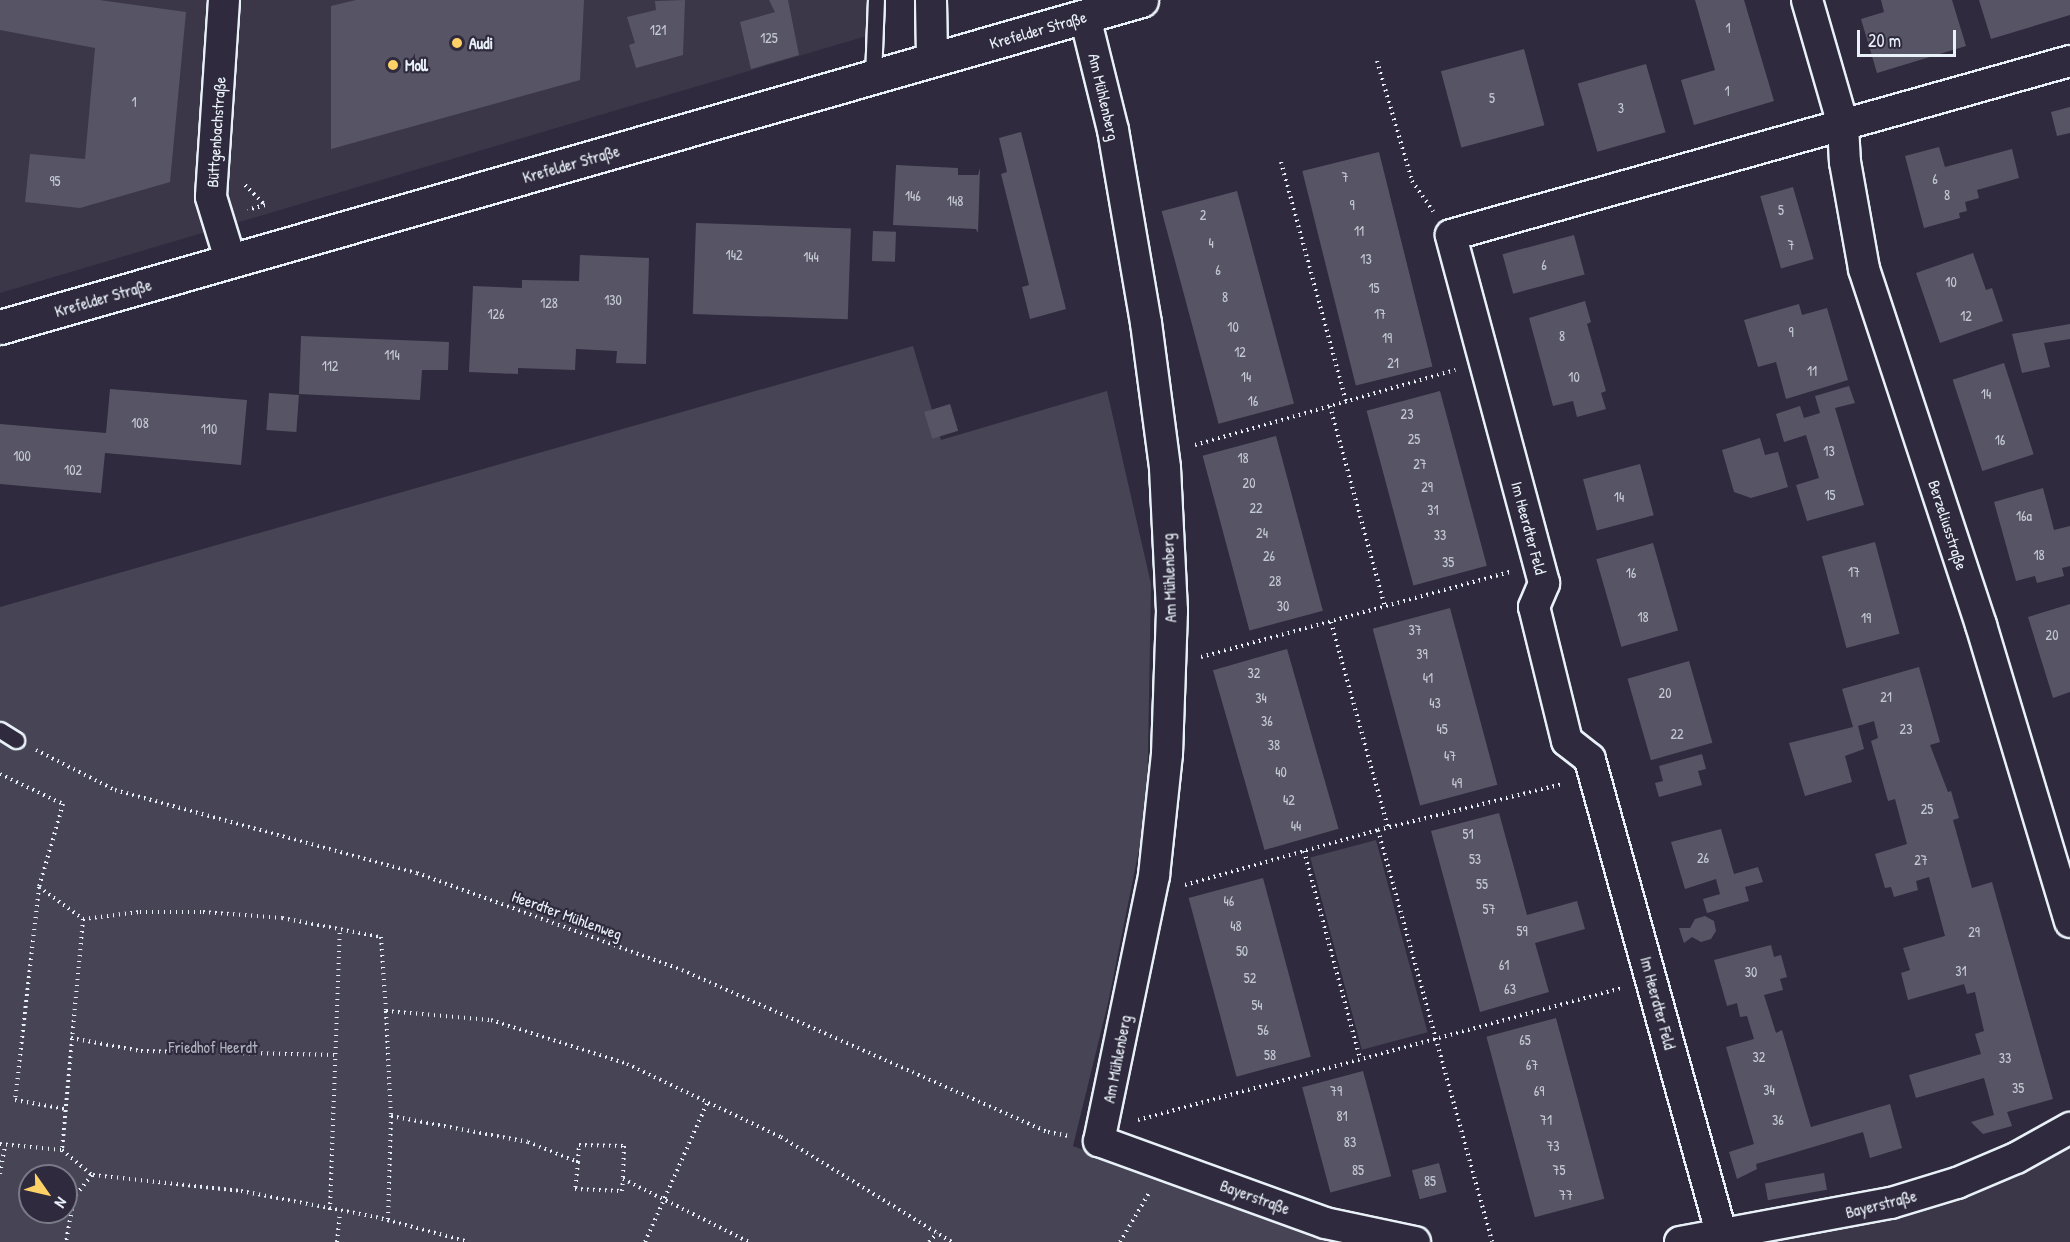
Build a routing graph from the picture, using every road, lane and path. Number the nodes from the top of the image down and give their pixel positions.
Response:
1 (225, 0) edge
2 (876, 0) edge
3 (931, 0) edge
4 (1141, 0) edge
5 (1807, 0) edge
6 (1085, 17) junction
7 (932, 60) junction
8 (1377, 61) dead end
9 (2070, 61) edge
10 (873, 77) junction
11 (1843, 125) junction
12 (1281, 162) dead end
13 (1451, 235) junction
14 (231, 262) junction
15 (0, 327) edge
16 (1485, 362) junction
17 (1346, 401) junction
18 (1330, 406) junction
19 (1163, 455) junction
20 (1539, 563) junction
21 (1385, 607) junction
22 (1331, 622) junction
23 (1170, 665) junction
24 (0, 730) edge
25 (16, 740) joint
26 (0, 774) edge
27 (1595, 776) junction
28 (1388, 828) junction
29 (1378, 830) junction
30 (1304, 851) junction
31 (39, 886) junction
32 (1150, 896) junction
33 (84, 920) junction
34 (2070, 922) edge
35 (340, 930) junction
36 (1651, 980) junction
37 (386, 1011) junction
38 (71, 1038) junction
39 (1434, 1038) junction
40 (334, 1055) junction
41 (1360, 1058) junction
42 (708, 1101) junction
43 (65, 1109) junction
44 (391, 1116) junction
45 (2070, 1128) edge
46 (1101, 1135) junction
47 (2, 1145) edge
48 (62, 1150) junction
49 (578, 1162) junction
50 (1163, 1164) junction
51 (0, 1174) edge
52 (92, 1175) junction
53 (623, 1179) junction
54 (666, 1199) junction
55 (330, 1210) junction
56 (340, 1212) junction
57 (388, 1220) junction
58 (937, 1233) junction
59 (1722, 1236) junction
60 (66, 1242) edge
61 (336, 1242) edge
62 (469, 1242) edge
63 (645, 1242) edge
64 (749, 1242) edge
65 (929, 1242) edge
66 (952, 1242) edge
67 (1120, 1242) edge
68 (1415, 1242) edge
69 (1492, 1242) edge
70 (1680, 1242) edge

1 - 14 street, Büttgenbachstraße
2 - 10 lane
3 - 7 street
4 - 6 main road, Krefelder Straße
5 - 11 street, Berzeliusstraße
6 - 7 main road, Krefelder Straße
6 - 19 street, Am Mühlenberg
7 - 10 main road, Krefelder Straße
8 - 13 path
9 - 11 street
10 - 14 main road, Krefelder Straße
11 - 13 street
11 - 34 street, Berzeliusstraße
12 - 17 path
13 - 16 street, Im Heerdter Feld
14 - 15 main road, Krefelder Straße
16 - 17 path
16 - 20 street, Im Heerdter Feld
17 - 18 path
18 - 19 path
18 - 21 path
19 - 23 street, Am Mühlenberg
20 - 21 path
20 - 27 street, Im Heerdter Feld
21 - 22 path
22 - 23 path
22 - 28 path
23 - 32 street, Am Mühlenberg
24 - 25 lane
25 - 46 path, Heerdter Mühlenweg
26 - 31 path
27 - 28 path
27 - 36 street, Im Heerdter Feld
28 - 29 path
29 - 30 path
29 - 39 path
30 - 32 path
30 - 41 path
31 - 33 path
31 - 43 path
32 - 46 street, Am Mühlenberg
33 - 35 path
33 - 38 path
35 - 37 path
35 - 40 path
36 - 39 path
36 - 59 street, Im Heerdter Feld
37 - 42 path
37 - 44 path
38 - 40 path
38 - 43 path
39 - 41 path
39 - 69 path
40 - 55 path
41 - 46 path
42 - 54 path
42 - 58 path
43 - 48 path
44 - 49 path
44 - 57 path
45 - 59 street, Bayerstraße
46 - 50 street, Bayerstraße
47 - 48 path
47 - 51 path
48 - 52 path
49 - 53 path
49 - 53 path
50 - 67 path
50 - 68 street, Bayerstraße
52 - 55 path
52 - 60 path
53 - 54 path
54 - 63 path
54 - 64 path
55 - 56 path
56 - 57 path
56 - 61 path
57 - 62 path
58 - 65 path
58 - 66 path
59 - 70 street, Bayerstraße

